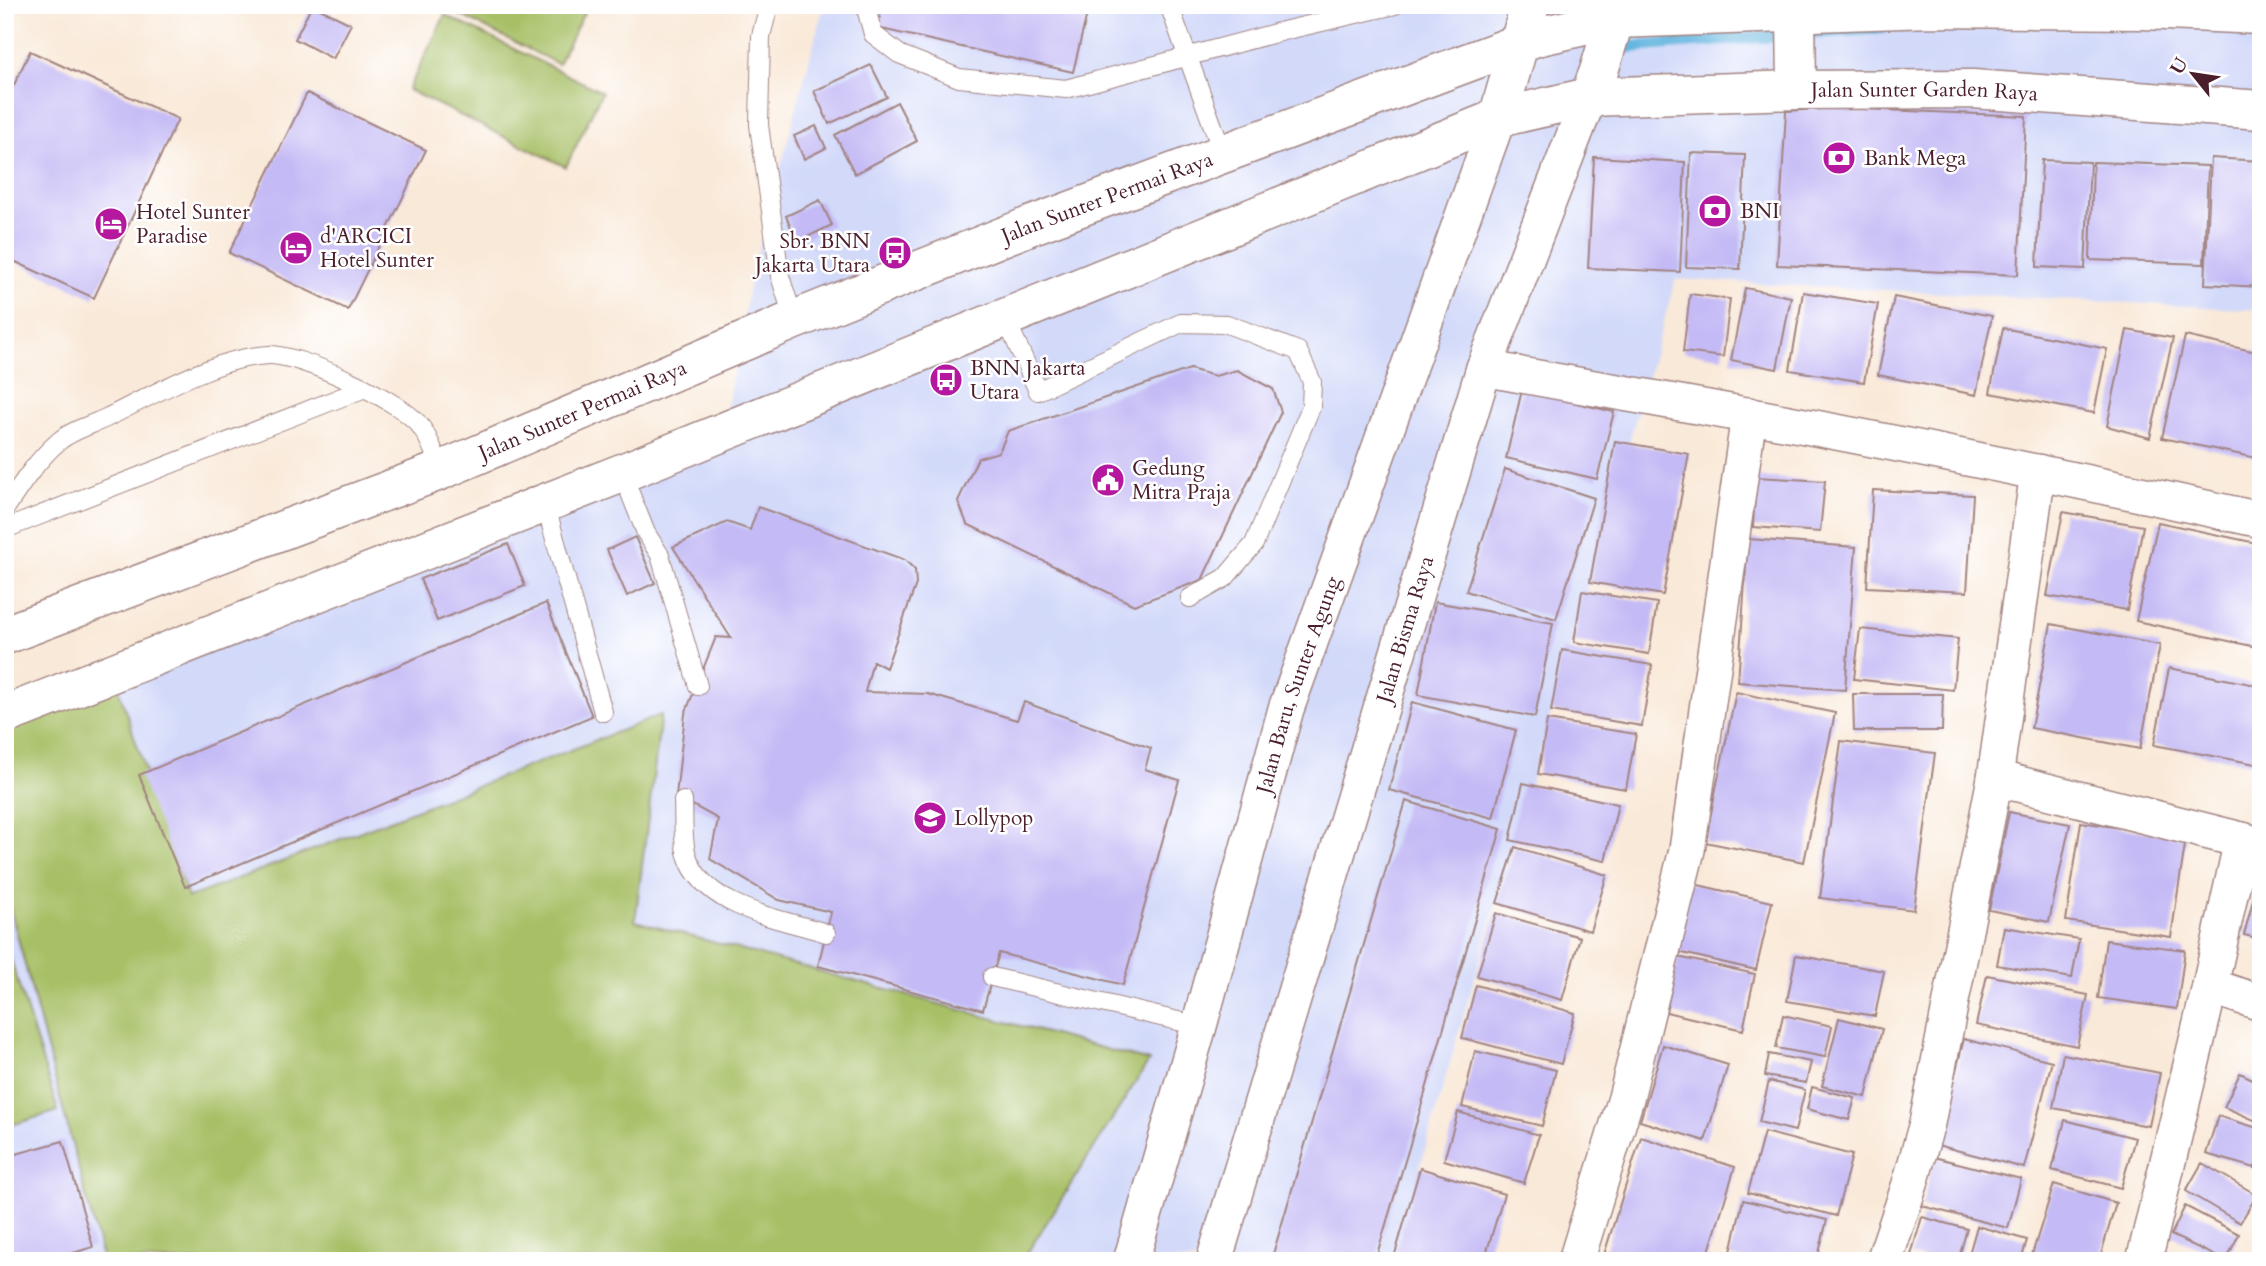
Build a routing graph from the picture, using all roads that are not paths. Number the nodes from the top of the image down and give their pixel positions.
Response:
1 (769, 5) edge
2 (868, 5) edge
3 (1169, 5) edge
4 (1395, 5) edge
5 (1530, 5) edge
6 (1931, 6) edge
7 (2144, 7) edge
8 (1617, 12) edge
9 (2261, 15) edge
10 (1796, 19) junction
11 (1521, 43) junction
12 (1187, 56) junction
13 (1797, 77) junction
14 (1589, 97) junction
15 (2261, 110) edge
16 (1498, 118) junction
17 (1223, 154) junction
18 (1005, 317) junction
19 (794, 320) junction
20 (1484, 368) junction
21 (365, 388) junction
22 (1749, 415) junction
23 (442, 470) junction
24 (2038, 471) junction
25 (622, 473) junction
26 (545, 503) junction
27 (5, 509) edge
28 (2261, 520) edge
29 (5, 528) edge
30 (1189, 598) dead end
31 (5, 635) edge
32 (698, 686) dead end
33 (603, 712) dead end
34 (5, 715) edge
35 (1994, 778) junction
36 (683, 801) dead end
37 (2251, 843) edge
38 (826, 933) dead end
39 (992, 976) dead end
40 (2210, 986) junction
41 (2261, 1003) edge
42 (1199, 1026) junction
43 (1131, 1261) edge
44 (1214, 1261) edge
45 (1576, 1261) edge
46 (1884, 1261) edge
47 (2144, 1261) edge

1 - 19 lane
2 - 12 lane
3 - 12 lane
4 - 12 lane
5 - 11 street
6 - 7 street, Jalan Sunter Permai Raya
6 - 10 street, Jalan Sunter Permai Raya
7 - 9 street, Jalan Sunter Permai Raya
8 - 10 street, Jalan Sunter Permai Raya
8 - 11 street, Jalan Sunter Permai Raya
8 - 14 street, Jalan Bisma Raya
10 - 13 street
11 - 16 street
11 - 17 street, Jalan Sunter Permai Raya
12 - 17 lane
13 - 14 street, Jalan Sunter Garden Raya
13 - 15 street, Jalan Sunter Garden Raya
14 - 16 street
14 - 20 street, Jalan Bisma Raya
16 - 18 street
16 - 42 street, Jalan Baru, Sunter Agung
17 - 19 street, Jalan Sunter Permai Raya
18 - 25 street
18 - 30 lane
19 - 23 street, Jalan Sunter Permai Raya
20 - 22 street
20 - 44 street, Jalan Bisma Raya
21 - 23 lane
21 - 27 lane
21 - 29 lane
22 - 24 street
22 - 45 street
23 - 31 street, Jalan Sunter Permai Raya
24 - 28 street
24 - 35 street
25 - 26 street
25 - 32 lane
26 - 33 lane
26 - 34 street
35 - 37 street
35 - 46 street
36 - 38 lane
37 - 40 street
39 - 42 lane
40 - 41 street
40 - 47 street
42 - 43 street, Jalan Baru, Sunter Agung

